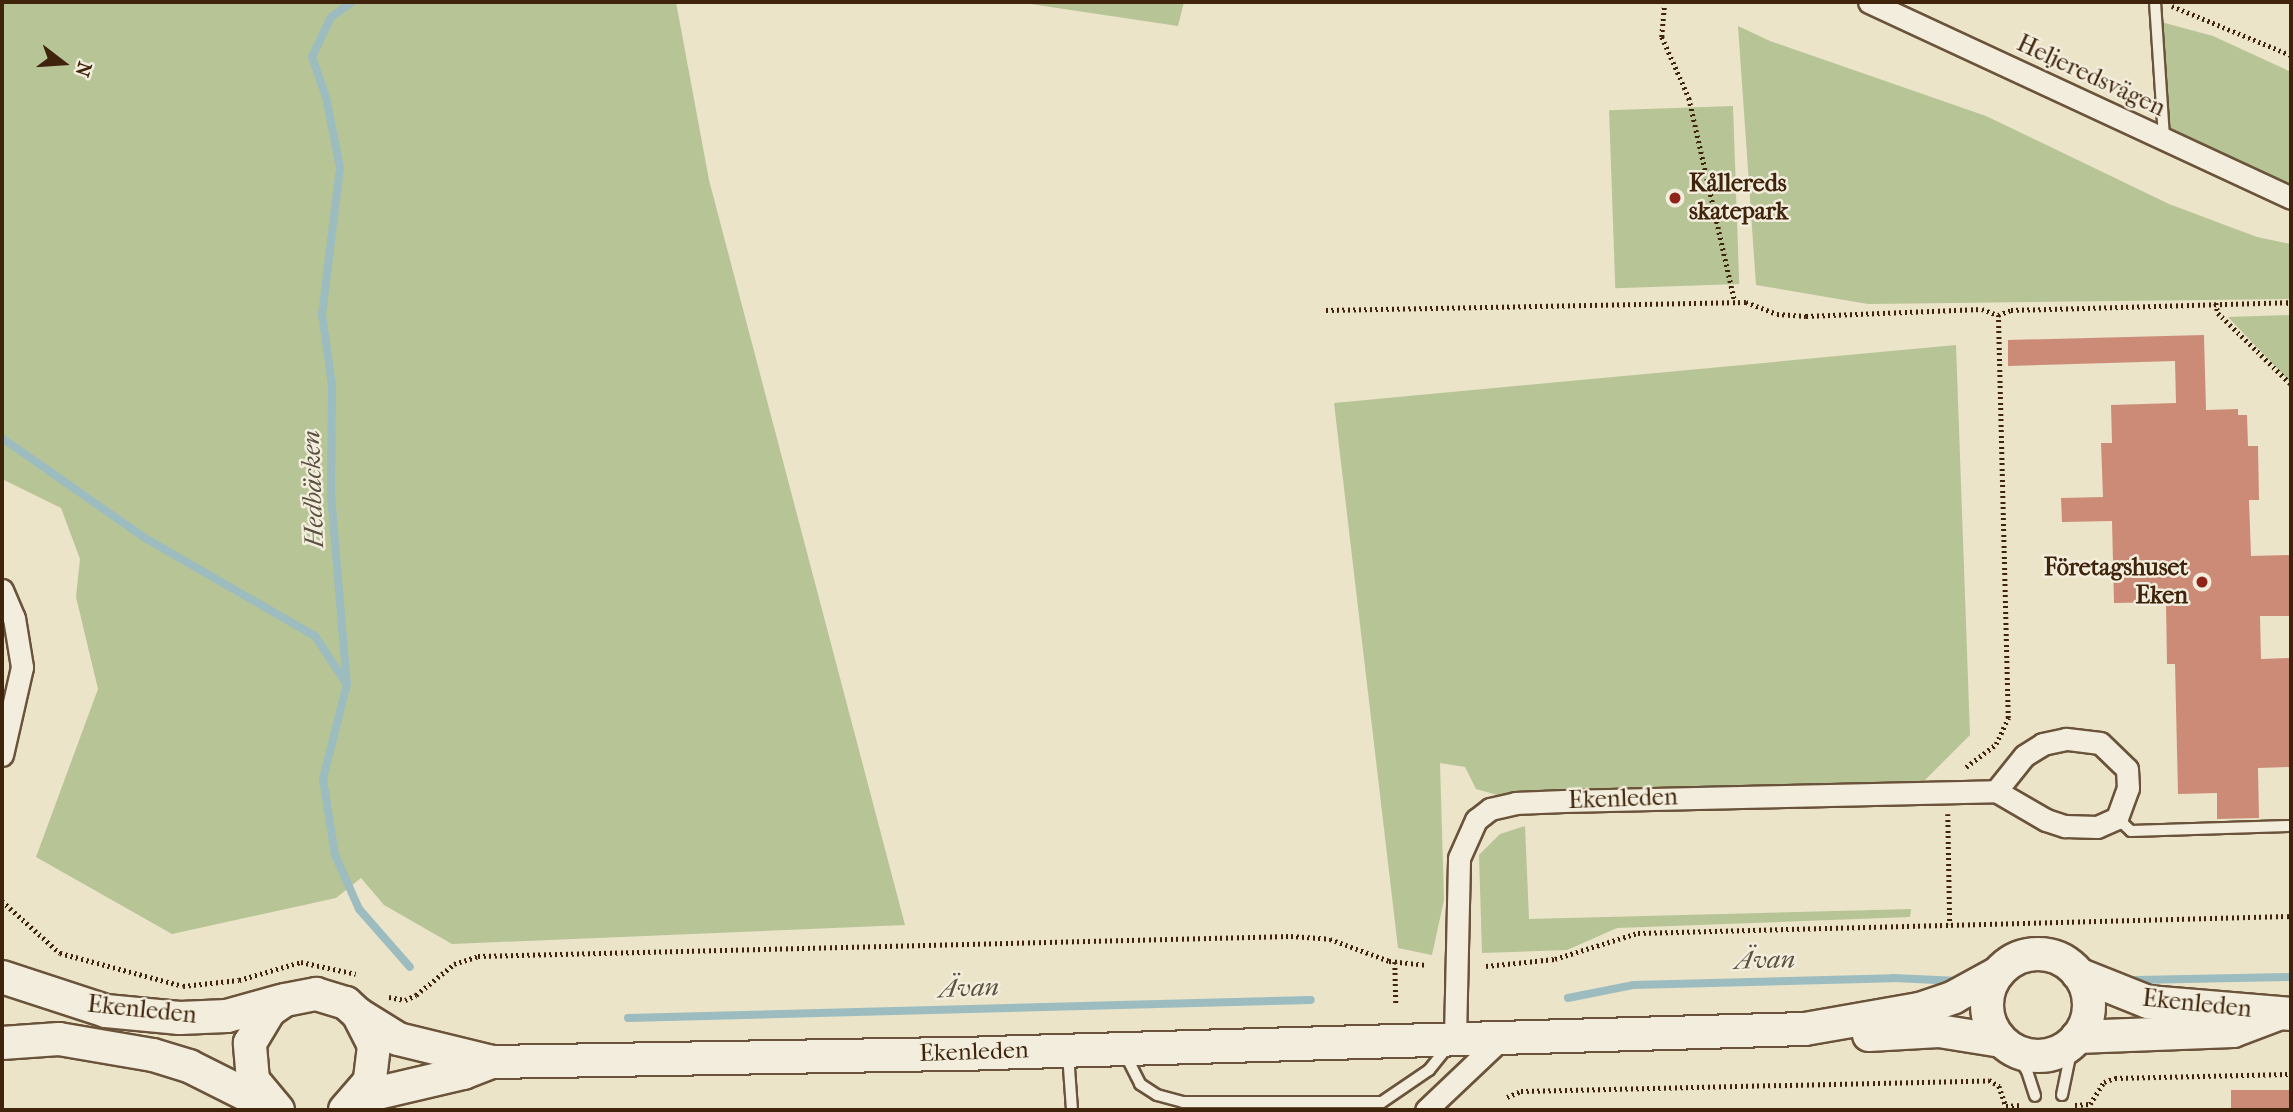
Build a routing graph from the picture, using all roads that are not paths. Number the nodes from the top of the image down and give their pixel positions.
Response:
1 (1869, 2) edge
2 (2155, 2) edge
3 (2164, 139) junction
4 (2291, 198) edge
5 (2, 590) edge
6 (2, 755) edge
7 (1996, 791) junction
8 (2118, 818) junction
9 (2288, 826) dead end
10 (1998, 973) junction
11 (2078, 974) junction
12 (2, 977) edge
13 (285, 1000) junction
14 (368, 1003) junction
15 (2285, 1014) edge
16 (1805, 1029) junction
17 (1504, 1036) junction
18 (1455, 1037) junction
19 (2075, 1039) junction
20 (2, 1043) edge
21 (2006, 1045) junction
22 (1121, 1047) junction
23 (1067, 1048) junction
24 (492, 1062) junction
25 (2064, 1100) road end
26 (2032, 1101) road end
27 (353, 1104) edge
28 (278, 1110) edge
29 (1072, 1110) edge
30 (1426, 1110) edge

1 - 3 street, Heljeredsvägen
2 - 3 lane
3 - 4 street, Heljeredsvägen
5 - 6 street
7 - 8 street
7 - 8 street
7 - 18 street, Ekenleden
8 - 9 lane
10 - 11 street, Ekenleden
10 - 16 street, Ekenleden
10 - 21 street
11 - 15 street, Ekenleden
11 - 19 street
12 - 13 street, Ekenleden
13 - 14 street, Ekenleden
13 - 28 street
14 - 24 street, Ekenleden
14 - 27 street
15 - 19 street, Ekenleden
16 - 17 street, Ekenleden
16 - 21 street, Ekenleden
17 - 18 street, Ekenleden
17 - 30 street
18 - 22 street, Ekenleden
18 - 22 lane
19 - 21 street, Ekenleden
19 - 25 lane
20 - 28 street, Ekenleden
21 - 26 lane
22 - 23 street, Ekenleden
23 - 24 street, Ekenleden
23 - 29 lane
24 - 27 street, Ekenleden

